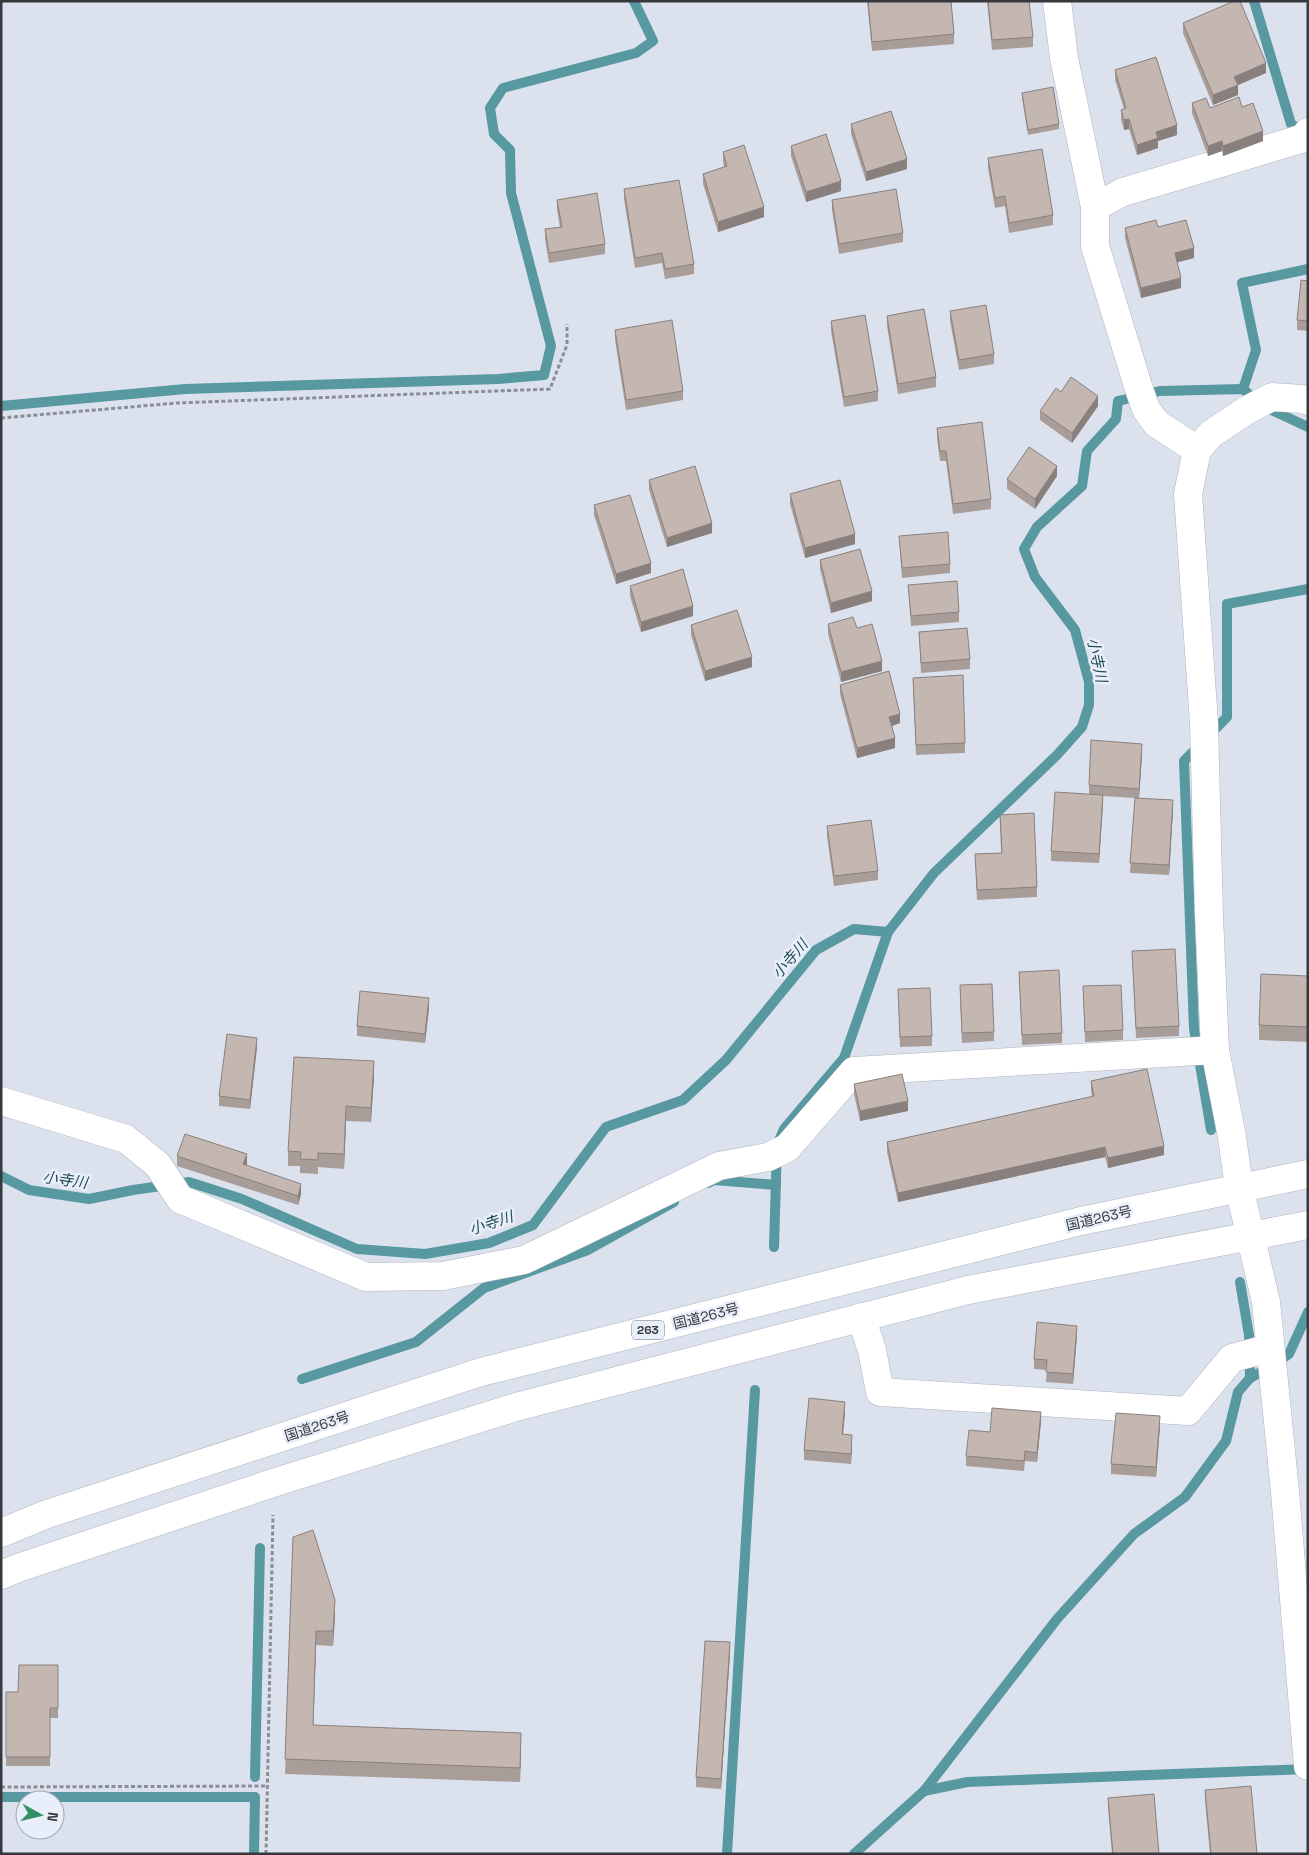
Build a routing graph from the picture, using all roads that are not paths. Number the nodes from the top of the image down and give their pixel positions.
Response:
1 (1057, 1) edge
2 (1306, 138) edge
3 (1095, 207) junction
4 (1308, 401) edge
5 (1197, 450) junction
6 (1215, 1050) junction
7 (1, 1101) edge
8 (1308, 1174) edge
9 (1239, 1188) junction
10 (1308, 1225) edge
11 (1250, 1237) junction
12 (861, 1318) junction
13 (1270, 1348) junction
14 (1, 1533) edge
15 (1, 1575) edge
16 (1307, 1759) edge

1 - 3 main road
2 - 3 main road
3 - 5 main road
4 - 5 main road
5 - 6 main road
6 - 7 main road
6 - 9 main road
8 - 9 main road, 国道263号 / 263
9 - 11 main road
9 - 14 main road, 国道263号 / 263
10 - 11 main road
11 - 12 main road
11 - 13 main road
12 - 13 main road
12 - 15 main road
13 - 16 main road

